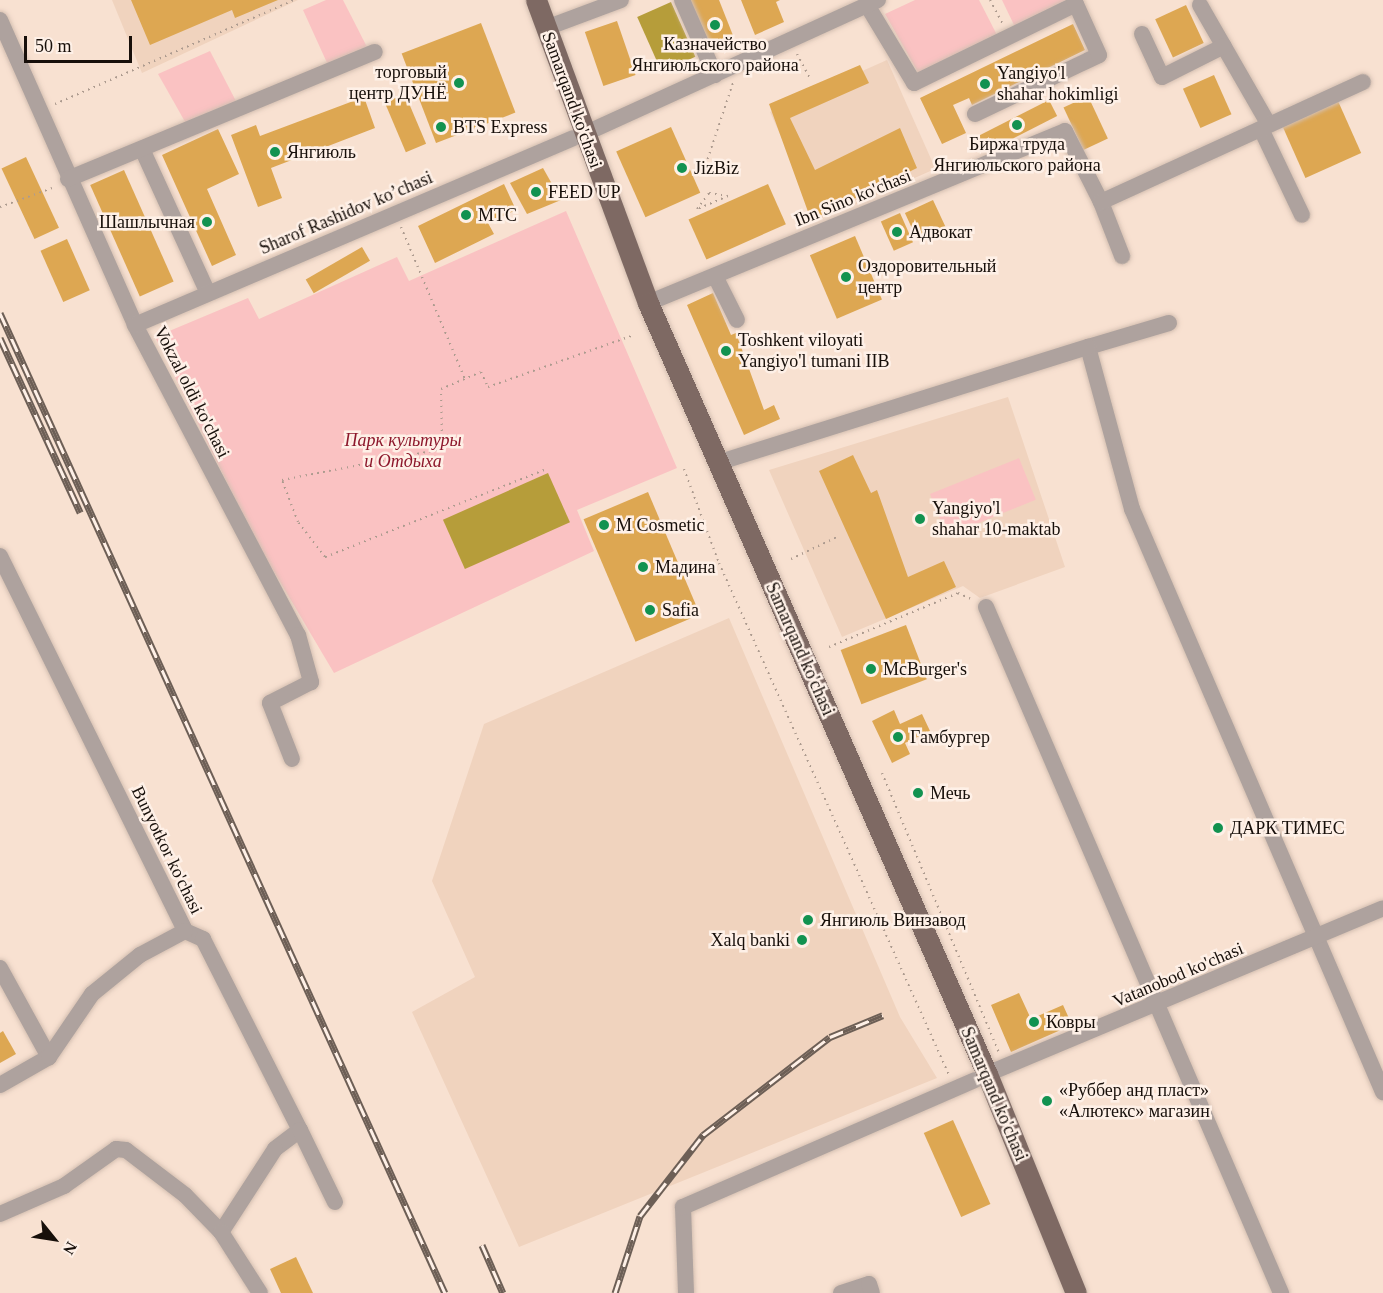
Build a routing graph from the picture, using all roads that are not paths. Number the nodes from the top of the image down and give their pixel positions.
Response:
1 (521, 0) edge
2 (536, 0) edge
3 (682, 0) edge
4 (611, 2) edge
5 (1075, 2) edge
6 (873, 3) edge
7 (1200, 5) dead end
8 (0, 20) edge
9 (546, 28) junction
10 (1142, 34) dead end
11 (1224, 46) junction
12 (375, 52) dead end
13 (715, 75) junction
14 (1363, 82) dead end
15 (975, 114) dead end
16 (1265, 127) junction
17 (579, 136) junction
18 (142, 149) junction
19 (69, 182) junction
20 (1101, 202) junction
21 (1302, 215) dead end
22 (1122, 256) dead end
23 (715, 276) junction
24 (208, 293) junction
25 (648, 303) junction
26 (737, 320) dead end
27 (1169, 323) dead end
28 (135, 325) junction
29 (1088, 347) junction
30 (712, 465) junction
31 (0, 556) edge
32 (986, 607) road end
33 (292, 759) dead end
34 (1383, 908) edge
35 (185, 931) junction
36 (1315, 938) junction
37 (0, 968) edge
38 (1159, 1005) junction
39 (49, 1057) junction
40 (989, 1074) junction
41 (0, 1085) edge
42 (1383, 1092) edge
43 (300, 1130) junction
44 (335, 1202) dead end
45 (0, 1214) edge
46 (221, 1232) junction
47 (260, 1293) edge
48 (686, 1293) edge
49 (841, 1293) edge
50 (872, 1293) edge
51 (1060, 1293) edge
52 (1076, 1293) edge
53 (1281, 1293) edge

1 - 17 main road, Samarqand ko'chasi
2 - 9 main road, Samarqand ko'chasi
3 - 13 street
4 - 9 street
5 - 6 street
5 - 15 street
6 - 13 street, Sharof Rashidov ko’chasi
7 - 11 street
8 - 19 street, Vokzal oldi ko'chasi
9 - 17 main road, Samarqand ko'chasi
10 - 11 street
11 - 16 street
12 - 18 street
13 - 17 street, Sharof Rashidov ko’chasi
14 - 16 street
16 - 20 street
16 - 21 street
17 - 24 street, Sharof Rashidov ko’chasi
17 - 25 main road, Samarqand ko'chasi
17 - 30 main road, Samarqand ko'chasi
18 - 19 street
18 - 24 street
19 - 28 street, Vokzal oldi ko'chasi
20 - 22 street
20 - 23 street, Ibn Sino ko'chasi
23 - 25 street, Ibn Sino ko'chasi
23 - 26 street
24 - 28 street, Sharof Rashidov ko’chasi
25 - 30 main road, Samarqand ko'chasi
27 - 29 street
28 - 33 street, Vokzal oldi ko'chasi
29 - 30 street
29 - 36 street
30 - 40 main road, Samarqand ko'chasi
31 - 35 street, Bunyotkor ko'chasi
32 - 38 street
34 - 36 street, Vatanobod ko'chasi
35 - 39 street
35 - 43 street, Bunyotkor ko'chasi
36 - 38 street, Vatanobod ko'chasi
36 - 42 street
37 - 39 street
38 - 40 street, Vatanobod ko'chasi
38 - 53 street
39 - 41 street
40 - 48 street, Vatanobod ko'chasi
40 - 51 main road, Samarqand ko'chasi
40 - 52 main road, Samarqand ko'chasi
43 - 44 street, Bunyotkor ko'chasi
43 - 46 street
45 - 46 street
46 - 47 street
49 - 50 street

